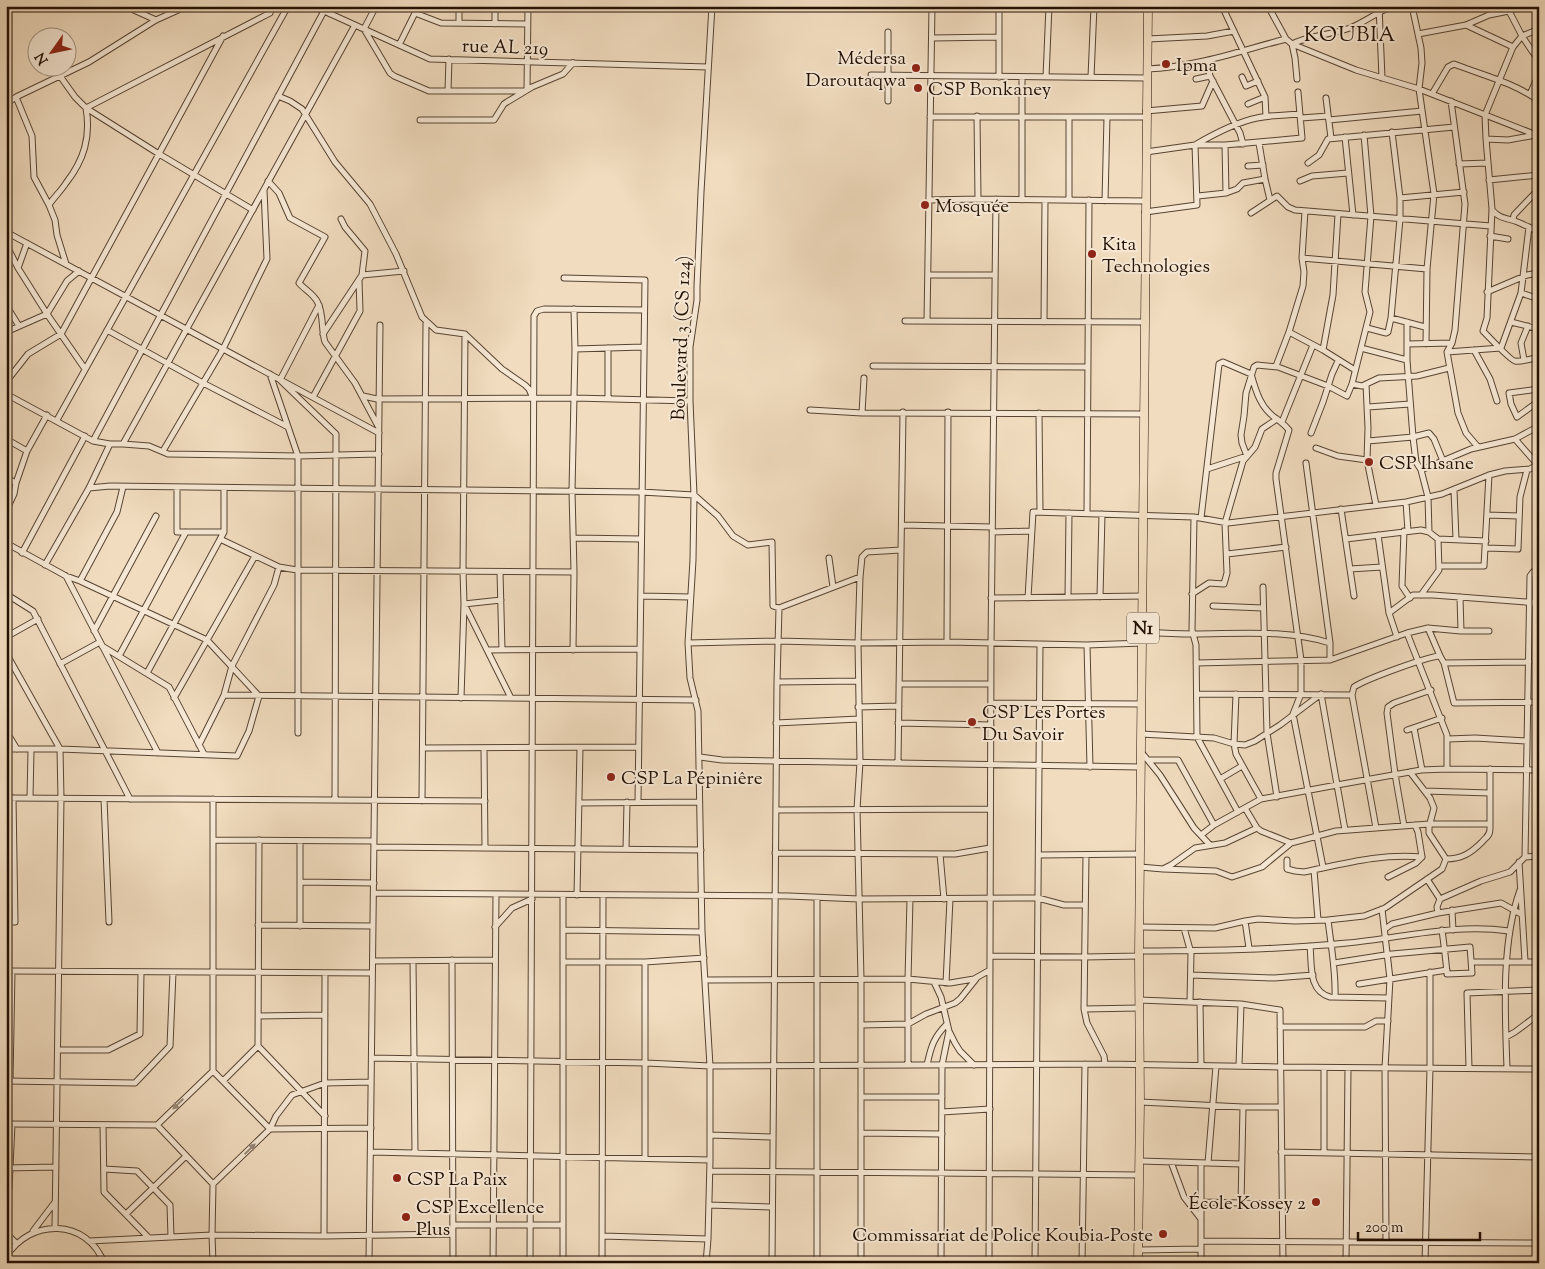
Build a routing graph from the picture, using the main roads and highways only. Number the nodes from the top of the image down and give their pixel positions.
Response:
1 (1148, 6) edge
2 (1138, 1263) edge

1 - 2 main road, N1

